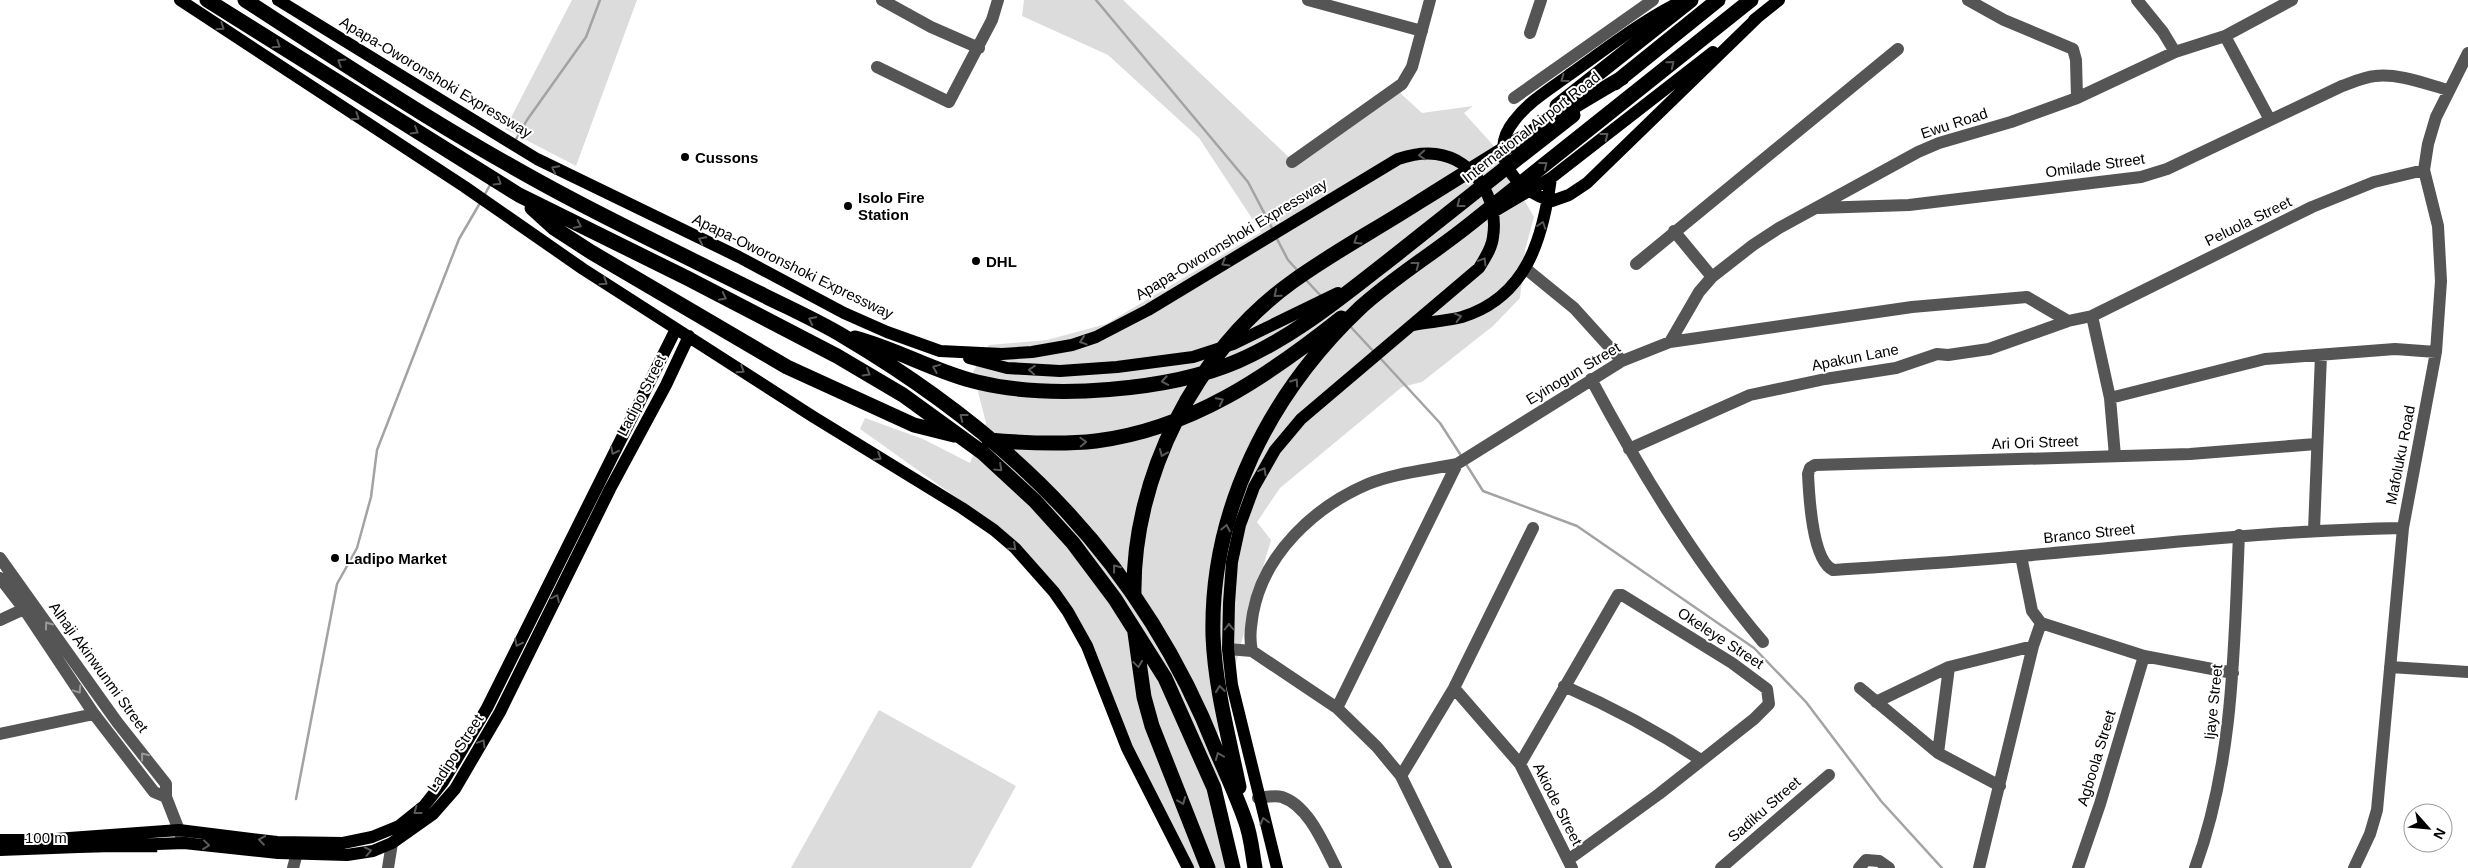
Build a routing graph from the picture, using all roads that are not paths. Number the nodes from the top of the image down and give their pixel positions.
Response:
1 (180, 0) edge
2 (207, 0) edge
3 (245, 0) edge
4 (278, 0) edge
5 (882, 0) edge
6 (998, 0) edge
7 (1308, 0) edge
8 (1430, 0) edge
9 (1541, 0) edge
10 (1652, 0) edge
11 (1684, 0) edge
12 (1691, 0) edge
13 (1696, 0) edge
14 (1718, 0) edge
15 (1751, 0) edge
16 (1779, 0) edge
17 (1968, 0) edge
18 (2137, 0) edge
19 (2292, 0) edge
20 (1760, 15) junction
21 (1422, 31) junction
22 (1530, 33) dead end
23 (2225, 36) junction
24 (1670, 37) junction
25 (978, 48) junction
26 (1898, 49) dead end
27 (2175, 52) junction
28 (2468, 53) edge
29 (877, 67) dead end
30 (1622, 78) junction
31 (2448, 90) junction
32 (1514, 98) dead end
33 (2077, 98) junction
34 (2270, 120) junction
35 (1513, 142) junction
36 (1292, 162) dead end
37 (2424, 170) junction
38 (1551, 178) junction
39 (518, 195) junction
40 (1815, 208) junction
41 (1463, 230) junction
42 (1674, 231) junction
43 (1636, 264) dead end
44 (1526, 269) junction
45 (1712, 277) junction
46 (1317, 309) junction
47 (2092, 316) junction
48 (2068, 321) junction
49 (1410, 325) junction
50 (676, 329) junction
51 (1334, 329) junction
52 (841, 334) junction
53 (688, 336) junction
54 (1670, 342) junction
55 (940, 351) junction
56 (2436, 352) junction
57 (2321, 355) junction
58 (1622, 361) junction
59 (1591, 379) junction
60 (2110, 398) junction
61 (2316, 444) junction
62 (1629, 449) junction
63 (2115, 456) junction
64 (1457, 464) junction
65 (1811, 522) joint
66 (1533, 528) dead end
67 (2403, 528) junction
68 (2314, 530) junction
69 (2239, 535) junction
70 (2021, 556) junction
71 (0, 558) edge
72 (0, 578) edge
73 (24, 609) junction
74 (0, 620) edge
75 (2041, 623) junction
76 (1763, 642) dead end
77 (2033, 646) junction
78 (1228, 649) junction
79 (1252, 651) junction
80 (2144, 656) junction
81 (1949, 667) junction
82 (2390, 667) junction
83 (2468, 672) edge
84 (2233, 674) junction
85 (1564, 686) junction
86 (1454, 688) junction
87 (1860, 688) dead end
88 (1876, 702) junction
89 (1337, 708) junction
90 (94, 714) junction
91 (0, 734) edge
92 (1938, 753) junction
93 (1701, 760) junction
94 (1520, 764) junction
95 (1829, 775) dead end
96 (1401, 776) junction
97 (2000, 786) junction
98 (166, 797) junction
99 (1258, 798) junction
100 (1246, 823) junction
101 (179, 830) junction
102 (0, 840) edge
103 (184, 843) junction
104 (392, 843) junction
105 (0, 850) edge
106 (297, 853) junction
107 (1570, 864) edge
108 (1863, 864) edge
109 (293, 868) edge
110 (388, 868) edge
111 (1188, 868) edge
112 (1208, 868) edge
113 (1233, 868) edge
114 (1255, 868) edge
115 (1277, 868) edge
116 (1336, 868) edge
117 (1446, 868) edge
118 (1721, 868) edge
119 (1889, 868) edge
120 (1979, 868) edge
121 (2078, 868) edge
122 (2195, 868) edge
123 (2354, 868) edge

1 -> 50 main road
2 -> 39 highway
52 -> 3 highway
55 -> 4 main road, Apapa-Oworonshoki Expressway
5 - 25 street
6 - 25 street
7 - 21 street
8 - 21 street
9 - 22 street
10 - 32 street
11 -> 20 main road
12 - 35 highway
13 - 24 highway
14 - 24 highway, International Airport Road
41 -> 15 highway
16 - 20 main road
17 - 33 street
18 - 27 street
19 - 23 street, Ewu Road
38 -> 20 main road
21 - 36 street
23 - 27 street, Ewu Road
23 - 34 street
24 - 30 highway, International Airport Road
25 - 29 street
26 - 42 street
27 - 33 street, Ewu Road
28 - 31 street, Mafoluku Road
30 - 35 highway
30 -> 46 highway, International Airport Road
31 - 34 street, Omilade Street
31 - 37 street, Mafoluku Road
33 - 40 street, Ewu Road
34 - 40 street, Omilade Street
35 -> 112 highway
37 - 47 street, Peluola Street
37 - 56 street, Mafoluku Road
38 - 41 main road
44 -> 38 main road
39 -> 51 highway
39 -> 113 highway
40 - 45 street, Ewu Road
51 -> 41 highway
42 - 43 street
42 - 45 street
49 -> 44 main road
44 - 58 street
45 - 54 street, Ewu Road
46 -> 52 highway, International Airport Road
46 -> 55 main road
47 - 48 street, Apakun Lane
47 - 60 street
48 - 54 street, Eyinogun Street
48 - 62 street, Apakun Lane
49 -> 55 main road, Apapa-Oworonshoki Expressway
78 -> 49 main road, Apapa-Oworonshoki Expressway
50 - 53 main road
50 -> 101 main road, Ladipo Street
100 -> 51 highway
100 -> 52 highway
104 -> 53 main road, Ladipo Street
53 -> 111 main road
54 - 58 street, Eyinogun Street
56 - 57 street
56 - 67 street, Mafoluku Road
57 - 60 street
57 - 61 street
58 - 59 street, Eyinogun Street
59 - 62 street
59 - 64 street, Eyinogun Street
60 - 63 street
61 - 63 street, Ari Ori Street
61 - 68 street
62 - 76 street
63 - 65 street, Ari Ori Street
64 - 79 street
64 - 89 street, Eyinogun Street
65 - 70 street, Branco Street
66 - 86 street
67 - 68 street, Branco Street
67 - 82 street, Mafoluku Road
68 - 69 street, Branco Street
69 - 70 street, Branco Street
69 - 84 street, Ijaye Street
70 - 75 street
98 -> 71 street, Alhaji Akinwunmi Street
72 - 73 street, Alhaji Akinwunmi Street
73 - 74 street
73 -> 90 street, Alhaji Akinwunmi Street
75 - 77 street
75 - 80 street
77 - 81 street
77 - 97 street
78 - 79 street
78 - 99 main road, Apapa-Oworonshoki Expressway
79 - 89 street
80 - 84 street
80 - 121 street, Agboola Street
81 - 88 street
81 - 92 street
82 - 83 street
82 - 123 street, Mafoluku Road
84 - 122 street, Ijaye Street
85 - 93 street
85 - 93 street, Okeleye Street
85 - 94 street, Okeleye Street
86 - 94 street, Akiode Street
86 - 96 street
87 - 88 street
88 - 92 street
89 - 96 street
90 - 91 street
90 - 98 street, Alhaji Akinwunmi Street
92 - 97 street
93 - 107 street, Okeleye Street
94 - 107 street, Akiode Street
95 - 118 street, Sadiku Street
96 - 117 street
97 - 120 street
98 - 101 street, Alhaji Akinwunmi Street
115 -> 99 main road, Apapa-Oworonshoki Expressway
99 - 116 street
100 - 114 highway
101 - 102 main road, Ladipo Street
101 - 103 street, Alhaji Akinwunmi Street
103 - 105 main road, Ladipo Street
103 -> 106 main road, Ladipo Street
106 -> 104 main road, Ladipo Street
104 - 110 street
106 - 109 street
108 - 119 street

